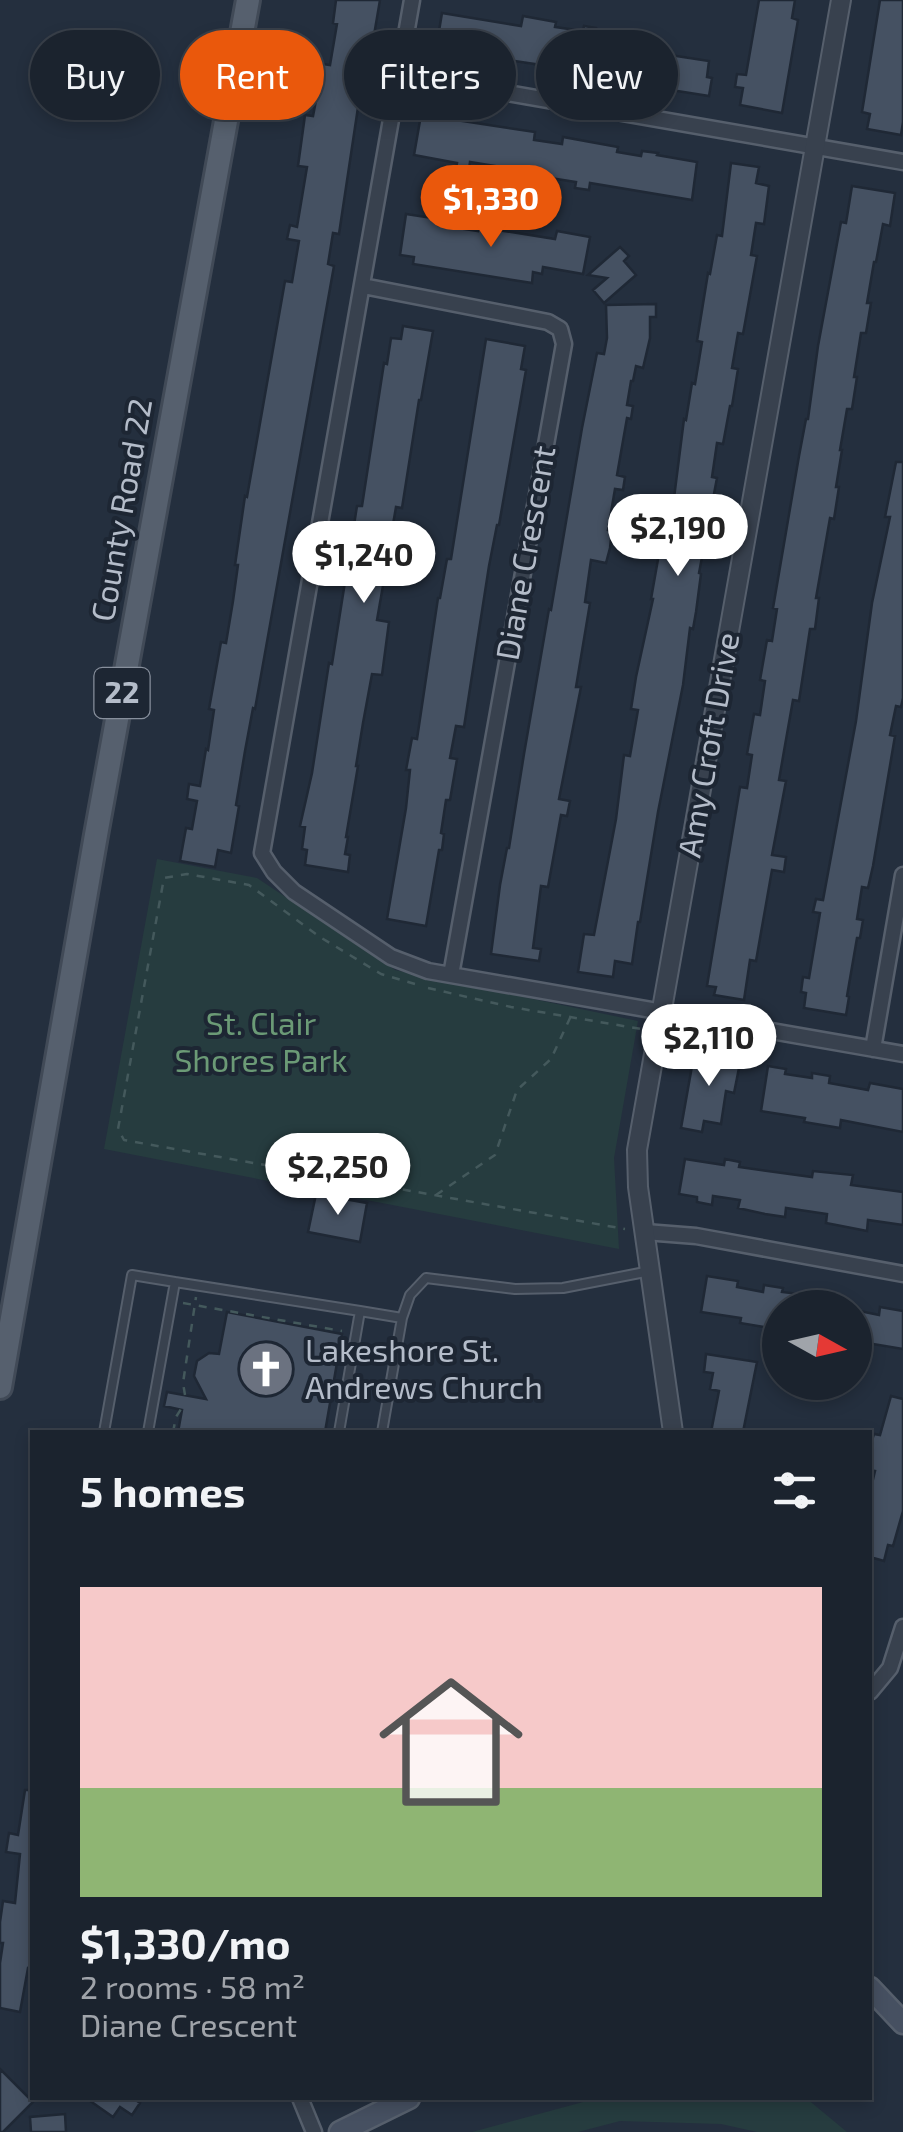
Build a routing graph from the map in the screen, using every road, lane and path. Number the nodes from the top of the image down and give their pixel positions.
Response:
1 (248, 0) edge
2 (412, 0) edge
3 (841, 0) edge
4 (407, 30) edge
5 (516, 95) edge
6 (391, 120) edge
7 (815, 147) junction
8 (903, 162) edge
9 (363, 286) junction
10 (903, 875) edge
11 (450, 975) junction
12 (579, 998) junction
13 (662, 1013) junction
14 (570, 1017) junction
15 (642, 1029) dead end
16 (873, 1048) junction
17 (903, 1054) edge
18 (435, 1195) junction
19 (645, 1232) junction
20 (650, 1270) junction
21 (903, 1274) edge
22 (175, 1282) junction
23 (198, 1286) junction
24 (172, 1302) junction
25 (195, 1306) junction
26 (360, 1310) junction
27 (402, 1318) junction
28 (356, 1333) junction
29 (0, 1387) edge
30 (184, 1395) dead end
31 (182, 1410) dead end
32 (104, 1430) edge
33 (148, 1430) edge
34 (173, 1430) edge
35 (339, 1430) edge
36 (382, 1430) edge
37 (672, 1430) edge
38 (903, 1627) edge
39 (872, 1690) edge
40 (872, 1990) edge
41 (903, 2024) edge
42 (301, 2100) edge
43 (405, 2100) edge
44 (314, 2132) edge
45 (340, 2132) edge

1 - 29 main road, County Road 22 / 22
2 - 4 street
3 - 7 street, Amy Croft Drive
5 - 7 street
6 - 9 street
7 - 8 street
7 - 13 street, Amy Croft Drive
9 - 11 street
9 - 11 street, Diane Crescent
10 - 16 street
11 - 12 street
12 - 13 street
12 - 14 path
13 - 16 street
13 - 19 street, Amy Croft Drive
14 - 15 path
14 - 18 path
14 - 18 path
16 - 17 street
18 - 19 path
19 - 20 street, Amy Croft Drive
19 - 21 street
20 - 27 lane
20 - 37 street, Amy Croft Drive
22 - 23 lane
22 - 24 lane
22 - 32 lane
23 - 25 path
23 - 26 lane
24 - 25 path
24 - 33 lane
25 - 28 path
25 - 30 path
26 - 27 lane
26 - 28 lane
27 - 36 lane
28 - 35 lane
31 - 34 path
38 - 39 street
40 - 41 main road
42 - 44 street
43 - 45 main road

